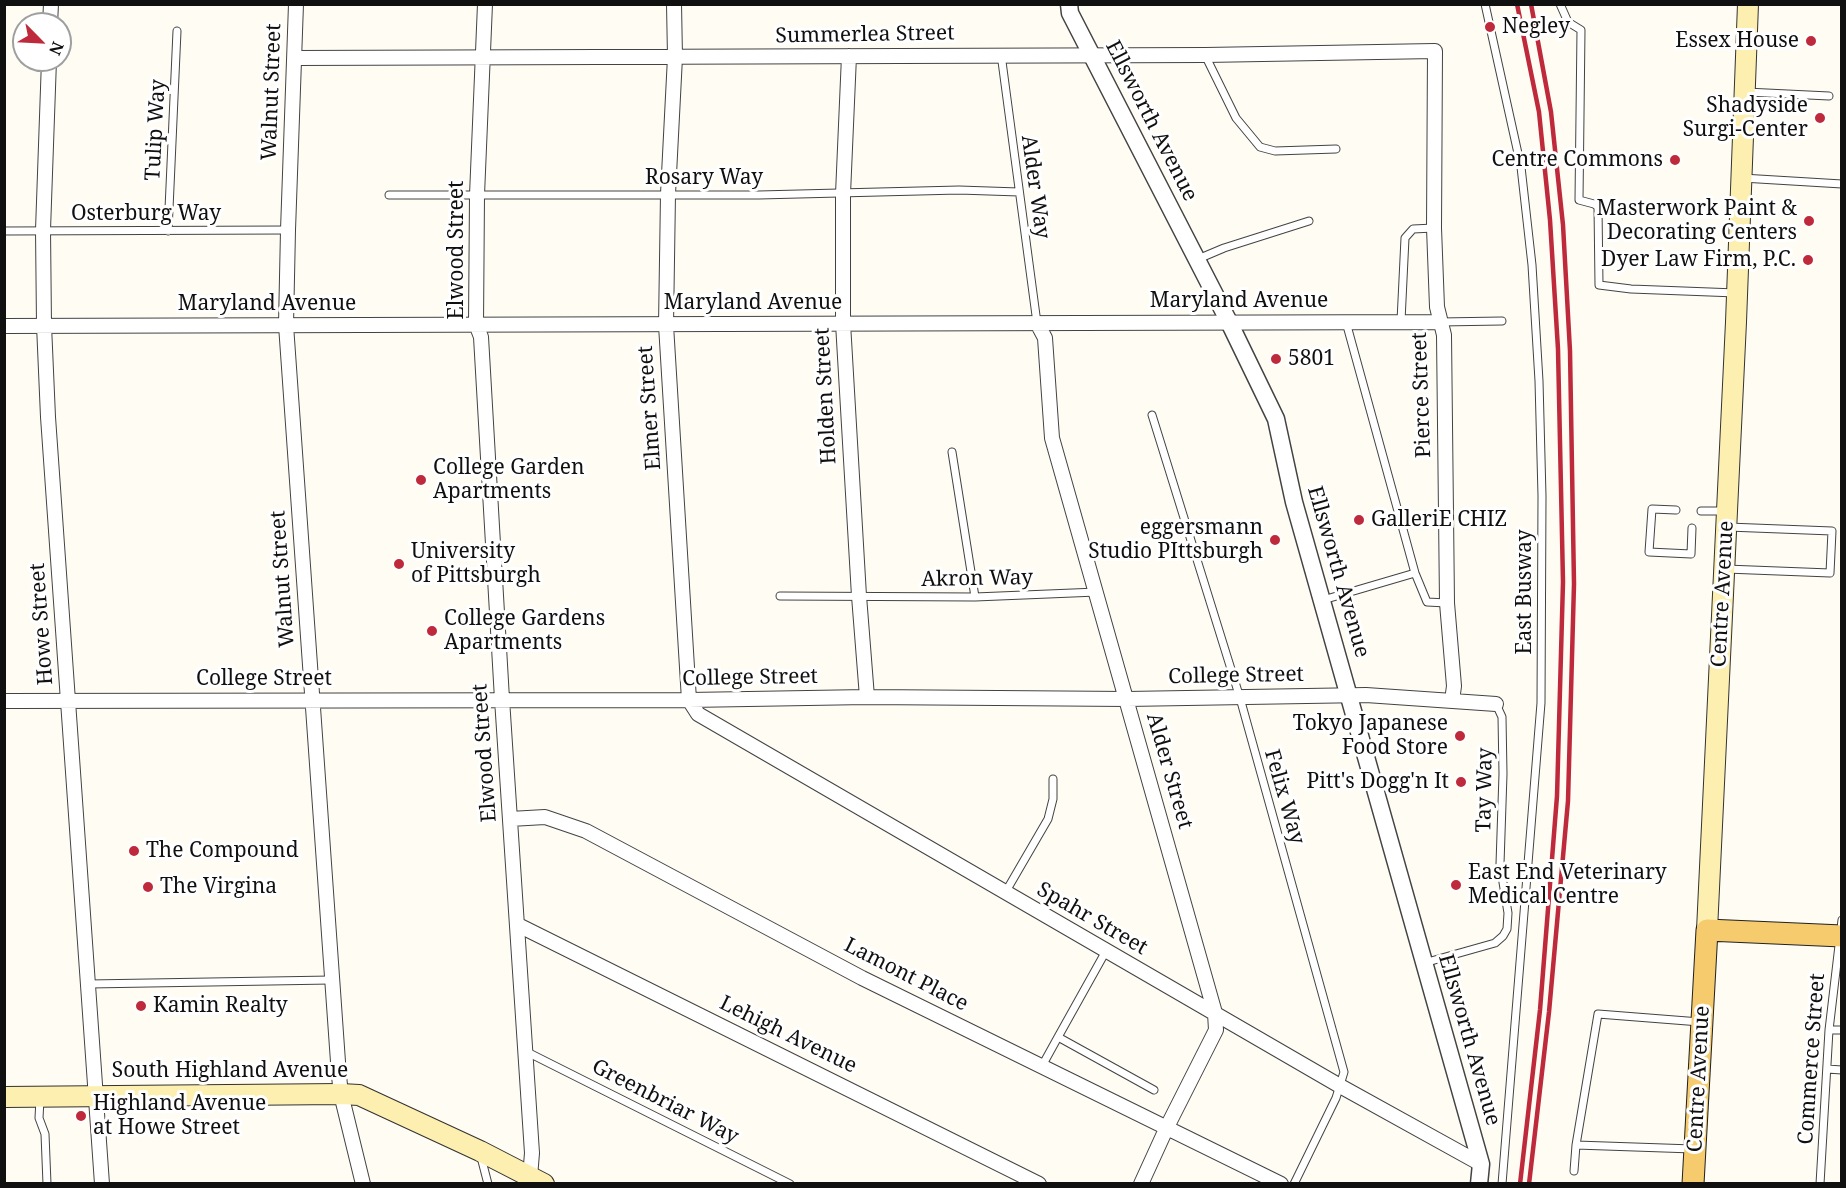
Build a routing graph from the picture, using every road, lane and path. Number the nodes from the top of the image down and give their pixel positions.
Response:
1 (296, 4) edge
2 (485, 4) edge
3 (674, 4) edge
4 (1069, 4) edge
5 (1485, 4) edge
6 (1560, 4) edge
7 (1748, 4) edge
8 (177, 31) dead end
9 (1435, 51) joint
10 (1001, 54) junction
11 (1092, 54) junction
12 (1205, 55) junction
13 (849, 56) junction
14 (675, 57) junction
15 (296, 58) junction
16 (484, 58) junction
17 (49, 72) edge
18 (1746, 92) junction
19 (1829, 96) dead end
20 (1336, 149) dead end
21 (1742, 178) junction
22 (1842, 184) edge
23 (1019, 192) junction
24 (668, 194) junction
25 (843, 194) junction
26 (389, 195) dead end
27 (477, 195) junction
28 (1309, 221) dead end
29 (1434, 228) junction
30 (43, 230) junction
31 (288, 230) junction
32 (4, 231) edge
33 (168, 231) junction
34 (1197, 259) junction
35 (1736, 293) junction
36 (1401, 321) junction
37 (1502, 321) dead end
38 (1229, 322) junction
39 (1346, 322) junction
40 (1440, 322) junction
41 (843, 323) junction
42 (1037, 323) junction
43 (476, 324) junction
44 (44, 325) junction
45 (286, 325) junction
46 (666, 325) junction
47 (4, 326) edge
48 (1152, 415) dead end
49 (952, 452) dead end
50 (1676, 510) dead end
51 (1701, 511) dead end
52 (1726, 519) junction
53 (1692, 528) dead end
54 (1723, 569) junction
55 (1415, 573) junction
56 (1096, 592) junction
57 (780, 596) dead end
58 (859, 596) junction
59 (975, 597) junction
60 (1322, 600) junction
61 (1447, 603) junction
62 (1350, 695) junction
63 (867, 698) junction
64 (1240, 698) junction
65 (502, 699) junction
66 (1127, 699) junction
67 (689, 700) junction
68 (4, 701) edge
69 (69, 701) junction
70 (312, 701) junction
71 (1452, 701) junction
72 (1496, 704) joint
73 (1053, 779) dead end
74 (510, 819) junction
75 (1005, 892) junction
76 (518, 925) junction
77 (1707, 930) junction
78 (1841, 931) edge
79 (1106, 951) junction
80 (1424, 963) junction
81 (331, 980) junction
82 (88, 984) junction
83 (1215, 1013) junction
84 (1702, 1023) junction
85 (1830, 1030) junction
86 (1842, 1030) edge
87 (1058, 1037) junction
88 (525, 1051) junction
89 (1042, 1066) junction
90 (1827, 1069) junction
91 (1842, 1070) edge
92 (1340, 1086) junction
93 (1155, 1090) dead end
94 (340, 1094) junction
95 (96, 1095) junction
96 (40, 1096) junction
97 (4, 1097) edge
98 (1167, 1127) junction
99 (1576, 1145) junction
100 (1694, 1149) junction
101 (480, 1151) junction
102 (1481, 1164) junction
103 (1574, 1171) dead end
104 (537, 1180) edge
105 (47, 1184) edge
106 (102, 1184) edge
107 (363, 1184) edge
108 (488, 1184) edge
109 (790, 1184) edge
110 (1039, 1184) edge
111 (1141, 1184) edge
112 (1281, 1184) edge
113 (1294, 1184) edge
114 (1479, 1184) edge
115 (1502, 1184) edge
116 (1693, 1184) edge
117 (1820, 1184) edge

1 - 15 street, Walnut Street
2 - 16 street, Elwood Street
3 - 14 street, Elmer Street
4 - 11 street, Ellsworth Avenue
5 - 115 lane, East Busway
6 - 35 lane
7 - 18 main road, Centre Avenue
8 - 33 lane, Tulip Way
9 - 12 street, Summerlea Street
9 - 29 street, Pierce Street
10 - 11 street, Summerlea Street
10 - 13 street, Summerlea Street
10 - 23 lane, Alder Way
11 - 12 street, Summerlea Street
11 - 34 street, Ellsworth Avenue
12 - 20 lane
13 - 14 street, Summerlea Street
13 - 25 street, Holden Street
14 - 16 street, Summerlea Street
14 - 24 street, Elmer Street
15 - 16 street, Summerlea Street
15 - 31 street, Walnut Street
16 - 27 street, Elwood Street
17 - 30 street, Howe Street
18 - 19 lane
18 - 21 main road, Centre Avenue
21 - 22 lane
21 - 35 main road, Centre Avenue
23 - 25 lane, Rosary Way
23 - 42 lane, Alder Way
24 - 25 lane, Rosary Way
24 - 27 lane, Rosary Way
24 - 46 street, Elmer Street
25 - 41 street, Holden Street
26 - 27 lane, Rosary Way
27 - 43 street, Elwood Street
28 - 34 lane
29 - 36 lane
29 - 40 street, Pierce Street
30 - 32 lane, Osterburg Way
30 - 33 lane, Osterburg Way
30 - 44 street, Howe Street
31 - 33 lane, Osterburg Way
31 - 45 street, Walnut Street
34 - 38 street, Ellsworth Avenue
35 - 52 main road, Centre Avenue
36 - 39 street, Maryland Avenue
36 - 40 street, Maryland Avenue
37 - 40 lane, Maryland Avenue
38 - 39 street, Maryland Avenue
38 - 42 street, Maryland Avenue
38 - 60 street, Ellsworth Avenue
39 - 55 lane
40 - 61 street, Pierce Street
41 - 42 street, Maryland Avenue
41 - 46 street, Maryland Avenue
41 - 58 street, Holden Street
42 - 56 street, Alder Street
43 - 45 street, Maryland Avenue
43 - 46 street, Maryland Avenue
43 - 65 street, Elwood Street
44 - 45 street, Maryland Avenue
44 - 47 street, Maryland Avenue
44 - 69 street, Howe Street
45 - 70 street, Walnut Street
46 - 67 street, Elmer Street
48 - 64 lane, Felix Way
49 - 59 lane
50 - 53 lane
51 - 52 lane
52 - 54 main road, Centre Avenue
52 - 54 lane
54 - 77 main road, Centre Avenue
55 - 60 lane
55 - 61 lane
56 - 59 lane, Akron Way
56 - 66 street, Alder Street
57 - 58 lane, Akron Way
58 - 59 lane, Akron Way
58 - 63 street, Holden Street
60 - 62 street, Ellsworth Avenue
61 - 71 street, Pierce Street
62 - 64 street, College Street
62 - 71 street, College Street
62 - 80 street, Ellsworth Avenue
63 - 66 street, College Street
63 - 67 street, College Street
64 - 66 street, College Street
64 - 92 lane, Felix Way
65 - 67 street, College Street
65 - 70 street, College Street
65 - 74 street, Elwood Street
66 - 83 street, Alder Street
67 - 75 street, Spahr Street
68 - 69 street, College Street
69 - 70 street, College Street
69 - 82 street, Howe Street
70 - 81 street, Walnut Street
71 - 72 street, College Street
72 - 80 lane, Tay Way
73 - 75 lane
74 - 76 street, Elwood Street
74 - 89 street, Lamont Place
75 - 79 street, Spahr Street
76 - 88 street, Elwood Street
76 - 110 street, Lehigh Avenue
77 - 78 main road
77 - 84 main road, Centre Avenue
78 - 85 lane, Commerce Street
79 - 83 street, Spahr Street
79 - 87 lane
80 - 102 street, Ellsworth Avenue
81 - 82 lane
81 - 94 street, Walnut Street
82 - 95 street, Howe Street
83 - 92 street, Spahr Street
83 - 98 street, Alder Street
84 - 99 lane
84 - 100 main road, Centre Avenue
85 - 86 lane
85 - 90 lane, Commerce Street
87 - 89 lane
87 - 93 lane
88 - 104 street, Elwood Street
88 - 109 lane, Greenbriar Way
89 - 98 street, Lamont Place
90 - 91 lane
90 - 117 lane, Commerce Street
92 - 102 street, Spahr Street
92 - 113 lane, Felix Way
94 - 95 main road, South Highland Avenue
94 - 101 main road, South Highland Avenue
94 - 107 street, Walnut Street
95 - 96 main road, South Highland Avenue
95 - 106 street, Howe Street
96 - 97 main road, South Highland Avenue
96 - 105 lane
98 - 111 street, Alder Street
98 - 112 street, Lamont Place
99 - 100 lane
99 - 103 lane
100 - 116 main road, Centre Avenue
101 - 104 main road, South Highland Avenue
101 - 108 lane
102 - 114 street, Ellsworth Avenue

